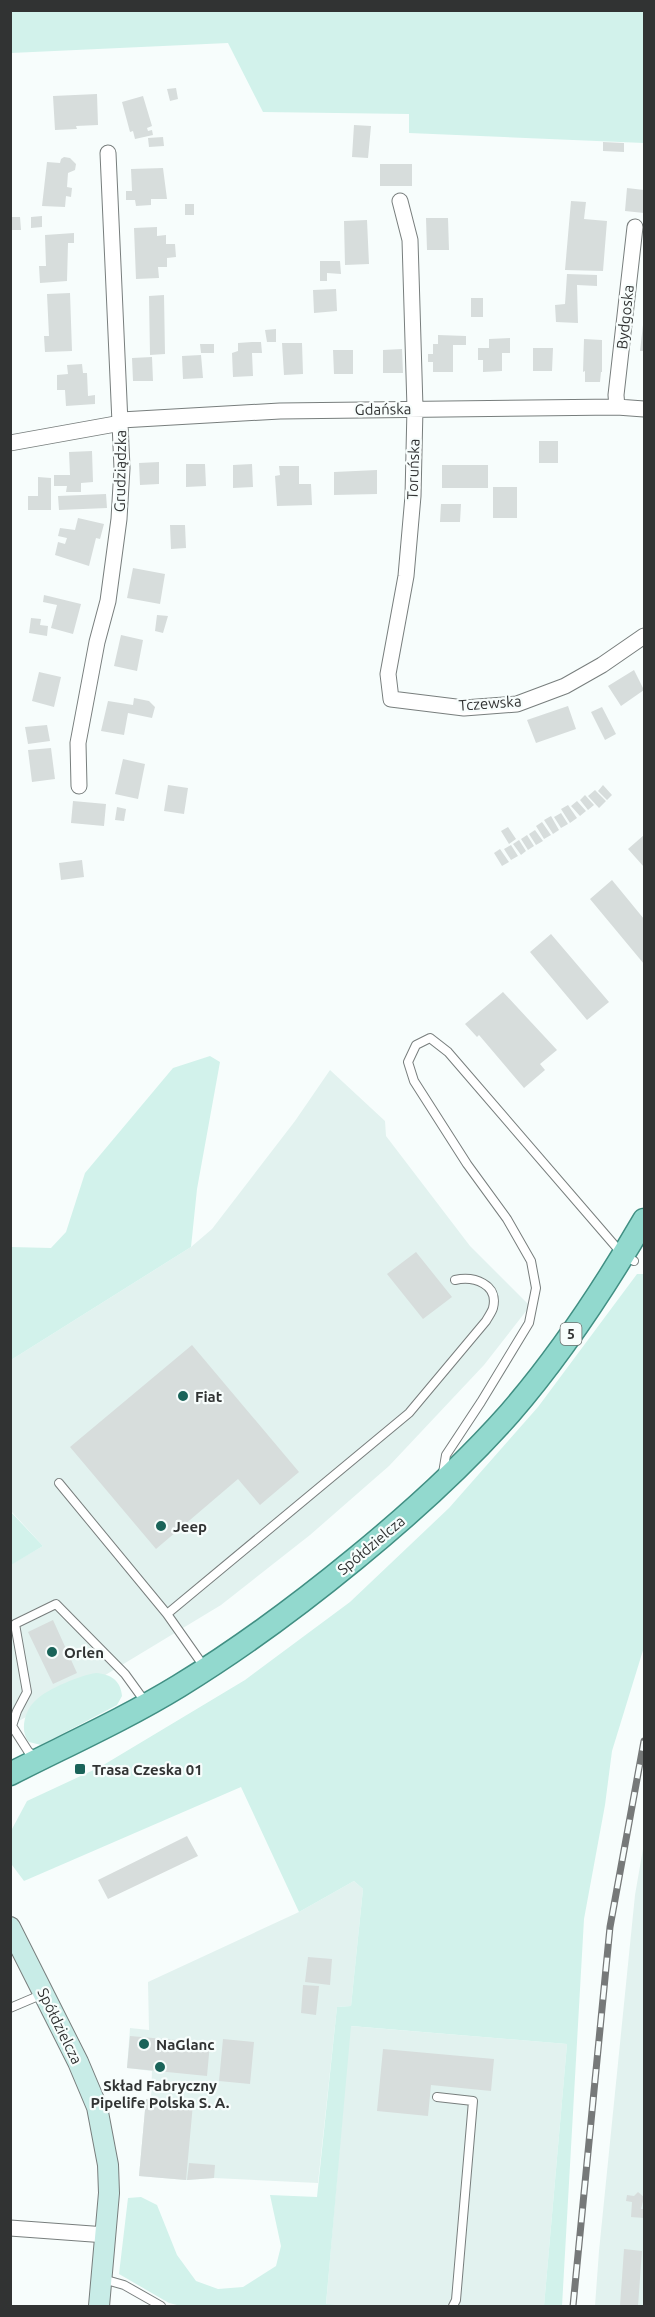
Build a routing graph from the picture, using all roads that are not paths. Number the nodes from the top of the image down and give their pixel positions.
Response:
1 (108, 153) dead end
2 (400, 201) dead end
3 (635, 227) dead end
4 (617, 407) junction
5 (415, 408) junction
6 (645, 409) edge
7 (121, 421) junction
8 (10, 443) edge
9 (645, 636) edge
10 (391, 699) joint
11 (79, 786) dead end
12 (645, 1220) edge
13 (629, 1258) junction
14 (455, 1280) dead end
15 (60, 1483) dead end
16 (441, 1484) junction
17 (167, 1614) junction
18 (205, 1669) junction
19 (147, 1705) junction
20 (12, 1726) edge
21 (10, 1736) edge
22 (39, 1760) junction
23 (10, 1774) edge
24 (10, 1927) edge
25 (44, 1994) junction
26 (10, 2008) edge
27 (437, 2097) dead end
28 (10, 2228) edge
29 (106, 2235) junction
30 (102, 2279) junction
31 (99, 2307) edge
32 (161, 2307) edge
33 (453, 2307) edge

1 - 7 street, Grudziądzka
2 - 5 street, Toruńska
3 - 4 street, Bydgoska
4 - 5 street, Gdańska
4 - 6 street, Gdańska
5 - 7 street, Gdańska
5 - 10 street, Toruńska
7 - 8 street, Gdańska
7 - 11 street, Grudziądzka
9 - 10 street, Tczewska
12 - 13 main road, Spółdzielcza / 5
13 - 16 main road, Spółdzielcza / 5
13 - 16 lane
14 - 17 lane
15 - 17 lane
16 - 18 main road, Spółdzielcza / 5
17 - 18 lane
18 - 19 main road, Spółdzielcza / 5
19 - 20 lane
19 - 22 main road, Spółdzielcza / 5
20 - 21 lane
20 - 22 lane
22 - 23 main road, Spółdzielcza / 5
24 - 25 street, Spółdzielcza
25 - 26 lane
25 - 29 street, Spółdzielcza
27 - 33 lane
28 - 29 street
29 - 30 street, Spółdzielcza
30 - 31 street, Spółdzielcza
30 - 32 lane

